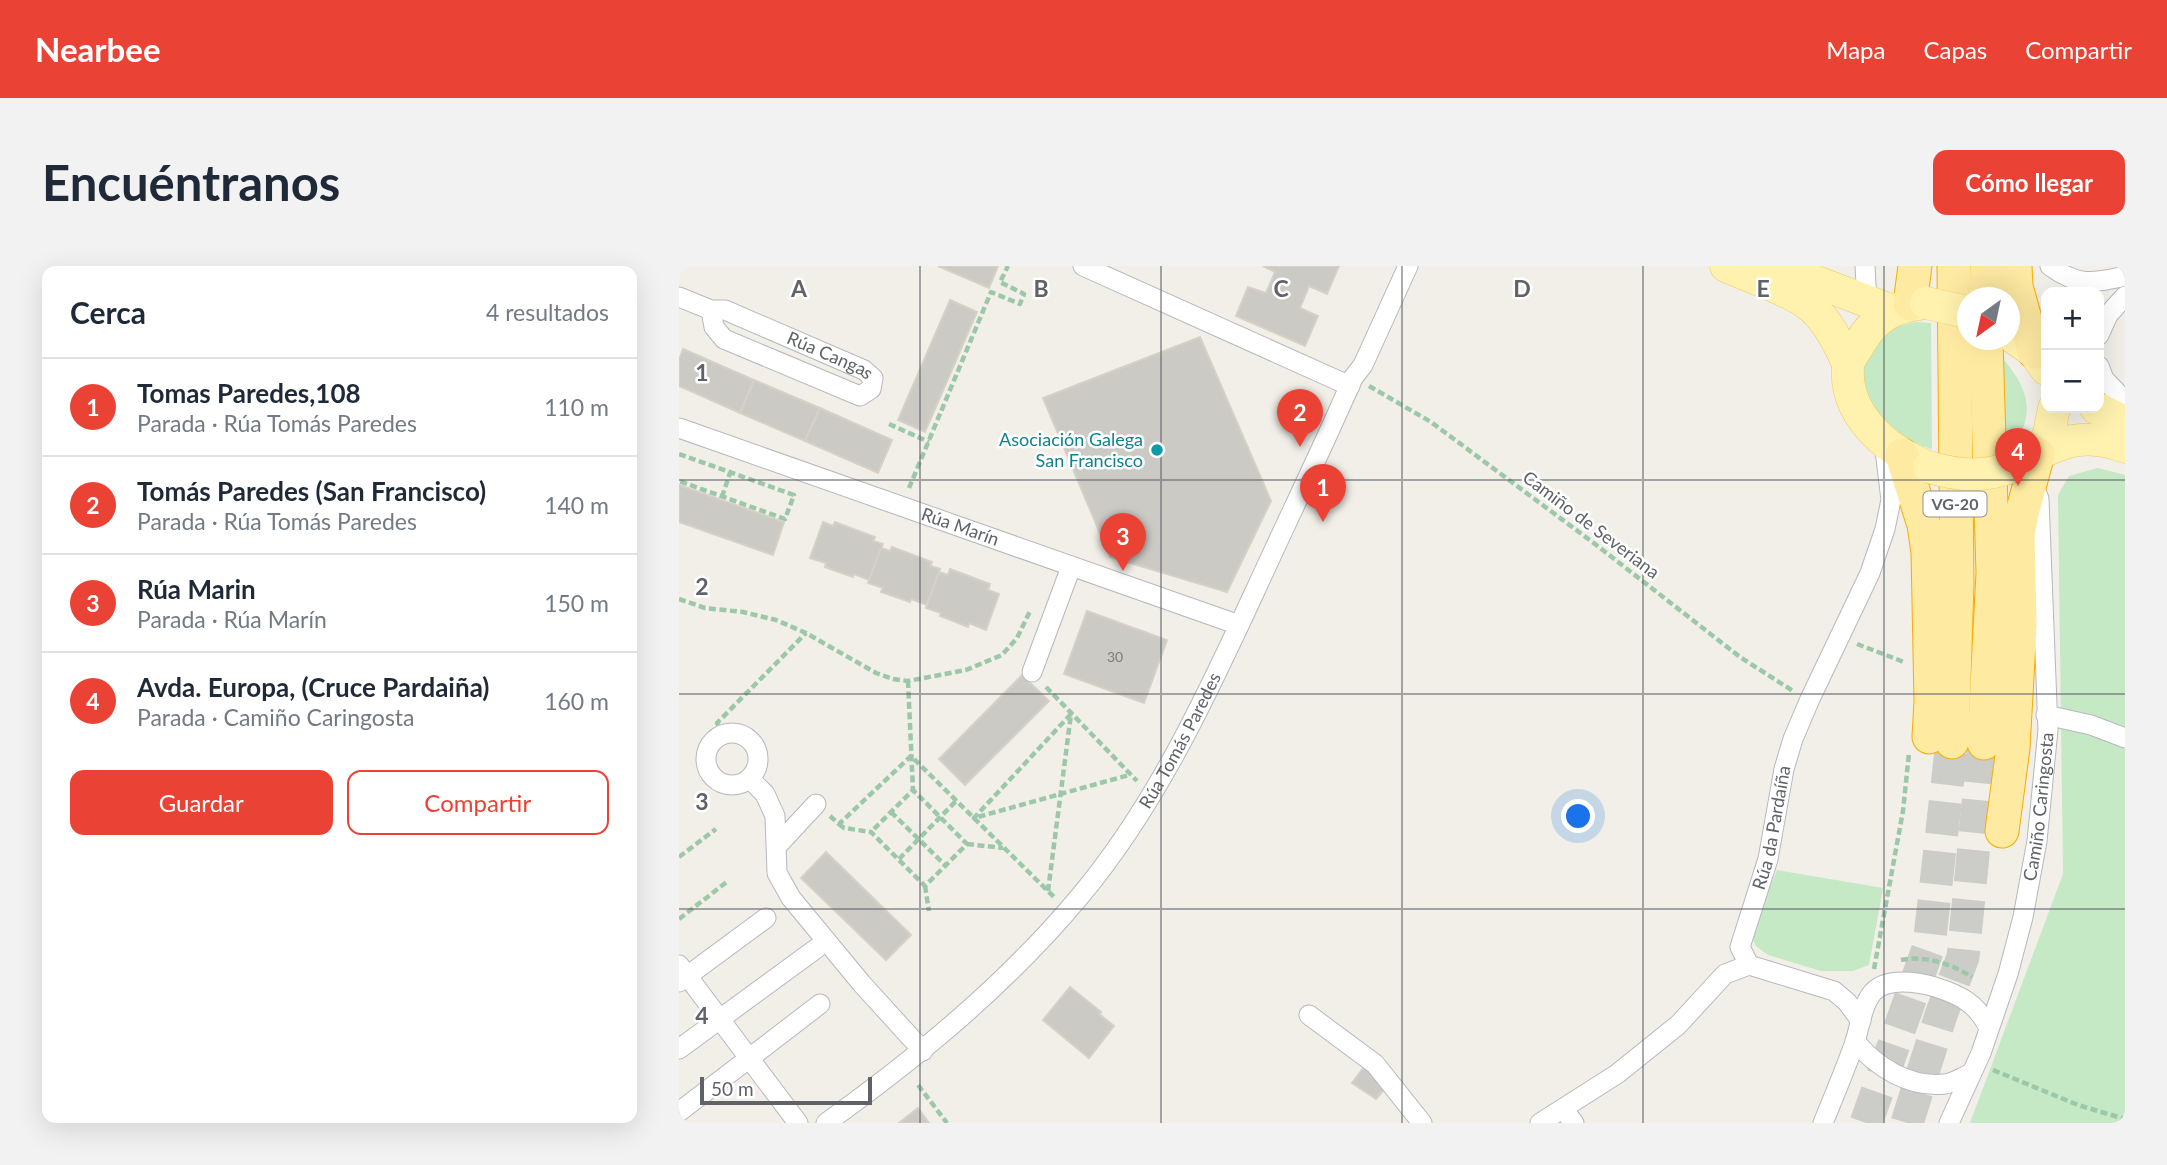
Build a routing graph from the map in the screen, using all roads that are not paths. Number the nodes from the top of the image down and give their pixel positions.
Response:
1 (1083, 266) edge
2 (1408, 266) edge
3 (1726, 266) edge
4 (1776, 266) edge
5 (1865, 266) edge
6 (1915, 266) edge
7 (1954, 266) edge
8 (1987, 266) edge
9 (2015, 266) edge
10 (2050, 266) edge
11 (2125, 276) edge
12 (1986, 287) edge
13 (2125, 296) edge
14 (679, 297) edge
15 (1898, 305) junction
16 (711, 310) junction
17 (1957, 311) edge
18 (2104, 324) edge
19 (1986, 350) edge
20 (2030, 352) edge
21 (1848, 364) junction
22 (2104, 379) edge
23 (1352, 382) junction
24 (2125, 401) edge
25 (2104, 412) edge
26 (2053, 413) edge
27 (2125, 422) edge
28 (679, 428) edge
29 (2125, 447) edge
30 (1905, 455) junction
31 (2028, 466) junction
32 (1071, 567) junction
33 (1239, 625) junction
34 (1032, 672) road end
35 (2046, 715) junction
36 (2125, 737) edge
37 (1944, 741) junction
38 (750, 779) junction
39 (816, 804) road end
40 (2003, 831) dead end
41 (778, 845) junction
42 (765, 918) dead end
43 (817, 948) dead end
44 (1749, 965) junction
45 (682, 975) edge
46 (820, 1004) dead end
47 (1309, 1015) dead end
48 (721, 1020) junction
49 (1861, 1021) junction
50 (1989, 1028) junction
51 (1855, 1041) junction
52 (679, 1049) edge
53 (923, 1051) junction
54 (750, 1059) junction
55 (1973, 1068) junction
56 (679, 1112) edge
57 (1568, 1116) edge
58 (798, 1123) edge
59 (826, 1123) edge
60 (1422, 1123) edge
61 (1540, 1123) edge
62 (1823, 1123) edge
63 (1949, 1123) edge

1 - 23 street
2 - 23 street, Rúa Tomás Paredes
3 - 21 main road
4 - 15 main road
5 - 15 street
6 - 15 highway
7 - 37 highway, VG-20
8 - 12 highway
9 - 20 highway
10 - 11 street
13 - 18 street
14 - 16 street, Rúa Cangas
15 - 17 main road, bridge
15 - 21 main road
16 - 16 street, Rúa Cangas
19 - 37 highway, VG-20
21 - 30 main road
22 - 24 street
23 - 33 street, Rúa Tomás Paredes
25 - 27 main road
26 - 31 main road
28 - 32 street, Rúa Marín
29 - 31 main road
30 - 31 main road, bridge
30 - 37 highway
30 - 44 street, Rúa da Pardaíña
31 - 35 street, Camiño Caringosta
31 - 40 highway
32 - 33 street, Rúa Marín
32 - 34 street
33 - 53 street, Rúa Tomás Paredes
35 - 36 street
35 - 50 street, Camiño Caringosta
38 - 38 street
38 - 41 street
39 - 41 street
41 - 53 street
42 - 45 street
43 - 48 street
44 - 49 street
44 - 57 street
45 - 48 street
46 - 54 street
47 - 60 street
48 - 52 street
48 - 54 street
49 - 50 street
49 - 51 street
50 - 55 street, Camiño Caringosta
51 - 55 street
51 - 62 street
53 - 59 street, Rúa Tomás Paredes
54 - 56 street
54 - 58 street
55 - 63 street, Camiño Caringosta
57 - 61 street

